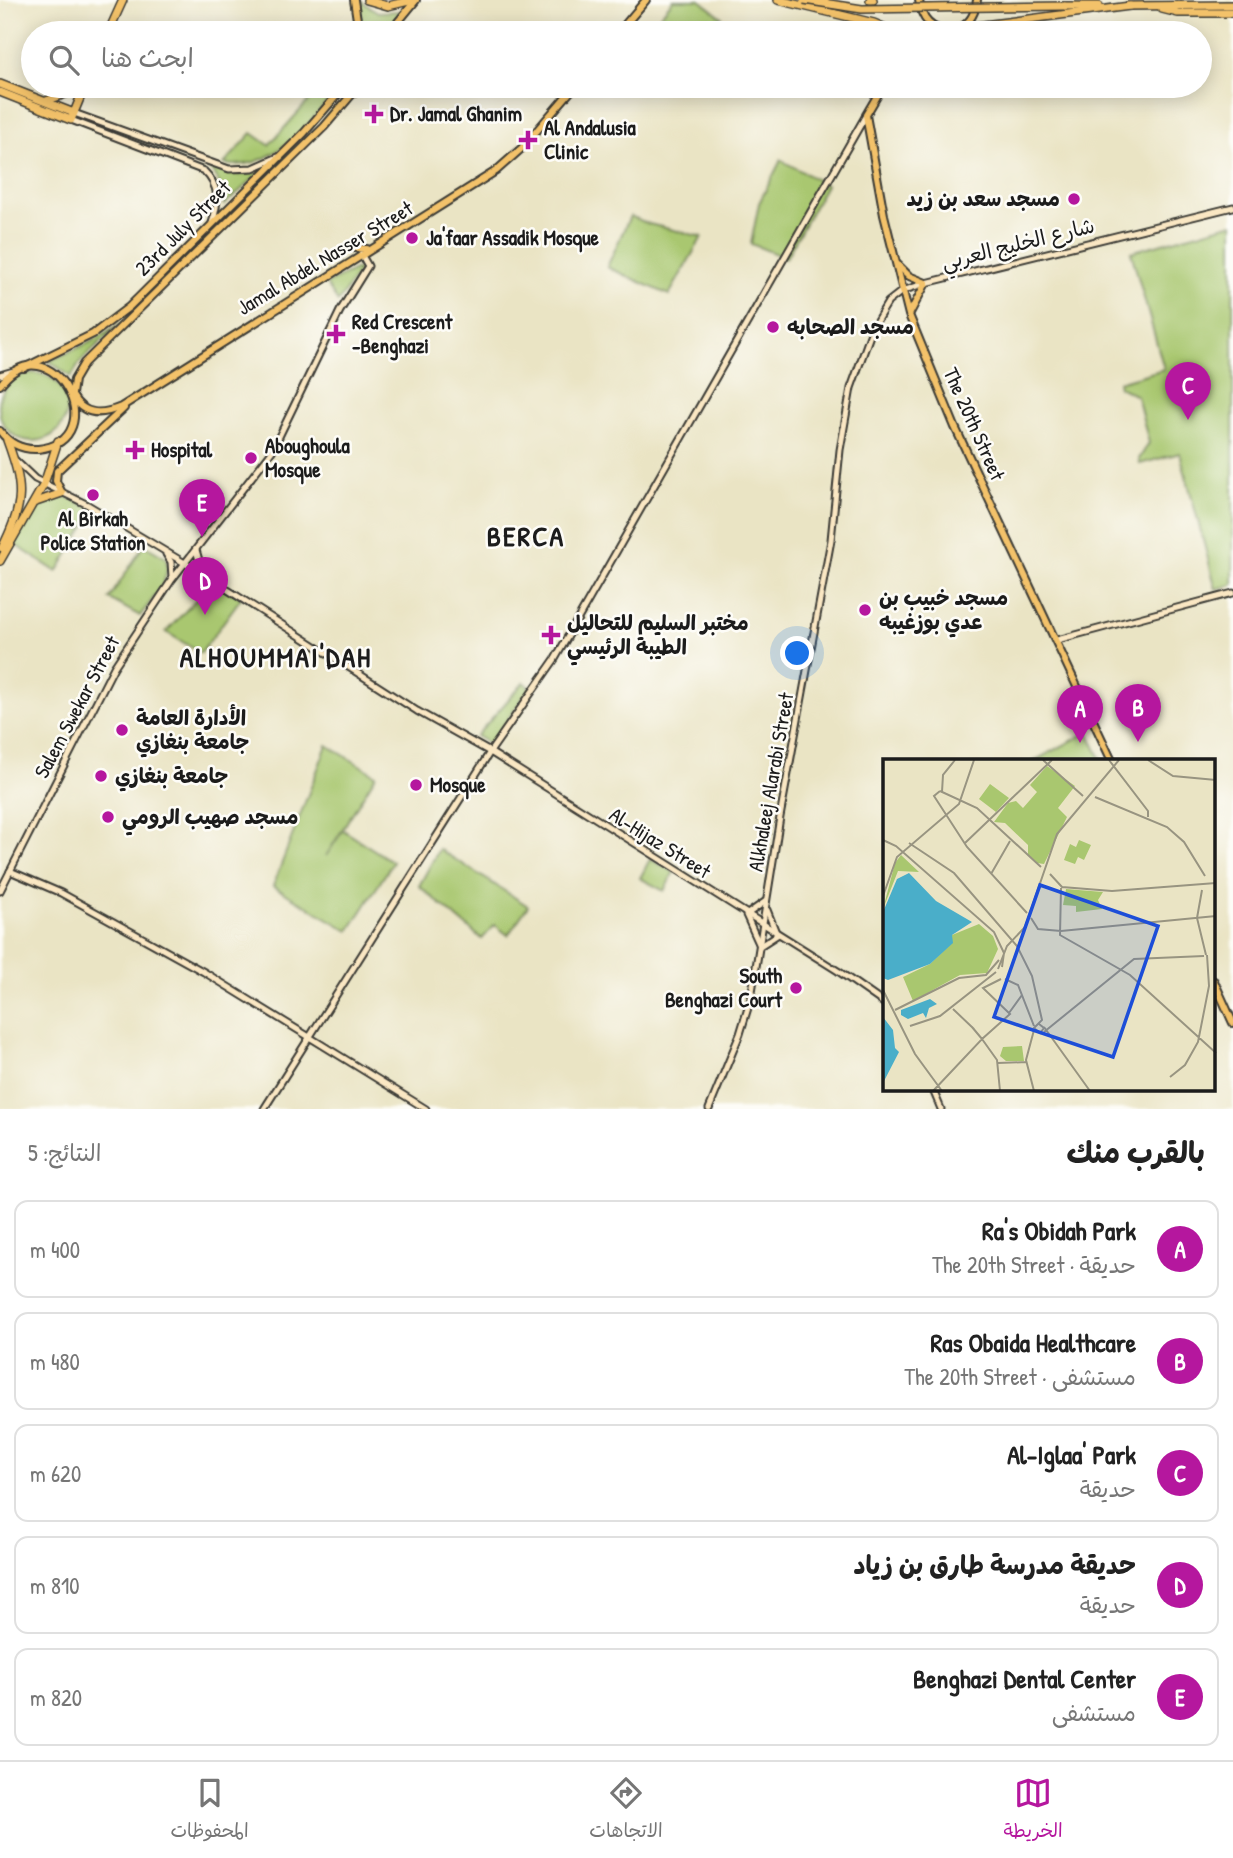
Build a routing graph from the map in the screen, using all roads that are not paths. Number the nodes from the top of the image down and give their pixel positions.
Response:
1 (122, 0) edge
2 (354, 0) edge
3 (367, 0) edge
4 (415, 0) edge
5 (646, 0) edge
6 (778, 0) edge
7 (804, 0) edge
8 (919, 0) edge
9 (977, 0) edge
10 (1233, 5) edge
11 (1130, 6) junction
12 (1154, 7) junction
13 (1233, 13) edge
14 (113, 21) edge
15 (357, 21) edge
16 (398, 21) edge
17 (628, 21) edge
18 (866, 21) edge
19 (926, 21) edge
20 (967, 21) edge
21 (1019, 21) edge
22 (0, 84) edge
23 (0, 92) edge
24 (21, 92) edge
25 (36, 98) edge
26 (52, 98) edge
27 (80, 98) edge
28 (336, 98) edge
29 (348, 98) edge
30 (564, 98) edge
31 (876, 98) edge
32 (44, 101) junction
33 (866, 115) junction
34 (72, 116) junction
35 (284, 154) junction
36 (1233, 207) edge
37 (211, 224) junction
38 (355, 248) dead end
39 (372, 248) junction
40 (361, 254) junction
41 (895, 262) junction
42 (926, 283) junction
43 (902, 291) junction
44 (909, 315) junction
45 (22, 369) junction
46 (857, 371) joint
47 (0, 375) edge
48 (0, 385) edge
49 (72, 395) junction
50 (130, 401) junction
51 (2, 435) edge
52 (58, 441) junction
53 (14, 459) junction
54 (44, 484) junction
55 (62, 493) junction
56 (21, 506) junction
57 (31, 507) junction
58 (164, 550) junction
59 (196, 550) junction
60 (0, 552) edge
61 (0, 561) edge
62 (185, 563) junction
63 (204, 574) junction
64 (171, 581) junction
65 (1233, 593) edge
66 (1057, 640) junction
67 (489, 752) junction
68 (1111, 759) edge
69 (10, 871) junction
70 (0, 891) edge
71 (766, 904) junction
72 (747, 915) junction
73 (763, 926) junction
74 (777, 935) junction
75 (760, 946) junction
76 (1216, 985) edge
77 (883, 1002) edge
78 (1233, 1023) edge
79 (309, 1035) junction
80 (934, 1092) edge
81 (264, 1109) edge
82 (426, 1109) edge
83 (709, 1109) edge
84 (942, 1109) edge

1 - 14 highway
2 - 15 main road
3 - 4 highway
4 - 16 main road
5 - 17 main road
6 - 18 highway
7 - 11 highway, bridge
8 - 19 main road
9 - 20 main road
10 - 12 highway
11 - 12 highway
11 - 21 highway
12 - 13 highway
22 - 24 highway
23 - 34 highway
25 - 32 highway
26 - 32 highway
27 - 34 highway
28 - 35 main road, 23rd July Street
29 - 49 main road, 23rd July Street
30 - 39 main road, Jamal Abdel Nasser Street
31 - 33 main road
32 - 34 highway
33 - 41 main road, The 20th Street
33 - 67 main road
34 - 35 main road
34 - 37 main road
35 - 37 main road, 23rd July Street
36 - 42 main road, شارع الخليج العربي
37 - 45 main road, 23rd July Street
38 - 39 main road
39 - 40 main road, Jamal Abdel Nasser Street
40 - 50 main road, Jamal Abdel Nasser Street
40 - 59 main road, Salem Swekar Street
41 - 42 main road
41 - 43 main road, The 20th Street
42 - 43 main road, شارع الخليج العربي
42 - 44 main road
43 - 44 main road, The 20th Street
43 - 46 main road, شارع الخليج العربي
44 - 66 main road, The 20th Street
45 - 47 main road
45 - 48 main road, 23rd July Street
45 - 49 main road
46 - 71 main road, Alkhaleej Alarabi Street
49 - 50 main road, Jamal Abdel Nasser Street
49 - 52 main road, 23rd July Street
50 - 55 main road
51 - 52 main road
51 - 53 highway
52 - 54 highway
53 - 54 main road, Al-Hijaz Street
53 - 56 highway
54 - 55 main road, Al-Hijaz Street
54 - 57 highway
55 - 57 highway
55 - 58 main road, Al-Hijaz Street
56 - 57 highway
56 - 60 highway
57 - 61 highway
58 - 62 main road, Al-Hijaz Street
58 - 64 main road
59 - 62 main road, Salem Swekar Street
59 - 63 main road
62 - 63 main road, Al-Hijaz Street
62 - 64 main road, Salem Swekar Street
63 - 67 main road, Al-Hijaz Street
64 - 69 main road, Salem Swekar Street
65 - 66 main road
66 - 68 main road, The 20th Street
67 - 72 main road, Al-Hijaz Street
67 - 79 main road
69 - 70 main road, Salem Swekar Street
69 - 79 main road
71 - 72 main road
71 - 73 main road, Alkhaleej Alarabi Street
71 - 74 main road
72 - 73 main road, Al-Hijaz Street
72 - 75 main road
73 - 74 main road, Al-Hijaz Street
73 - 75 main road, Alkhaleej Alarabi Street
74 - 75 main road
74 - 77 main road, Al-Hijaz Street
75 - 83 main road, Alkhaleej Alarabi Street
76 - 78 main road
79 - 81 main road
79 - 82 main road
80 - 84 main road

